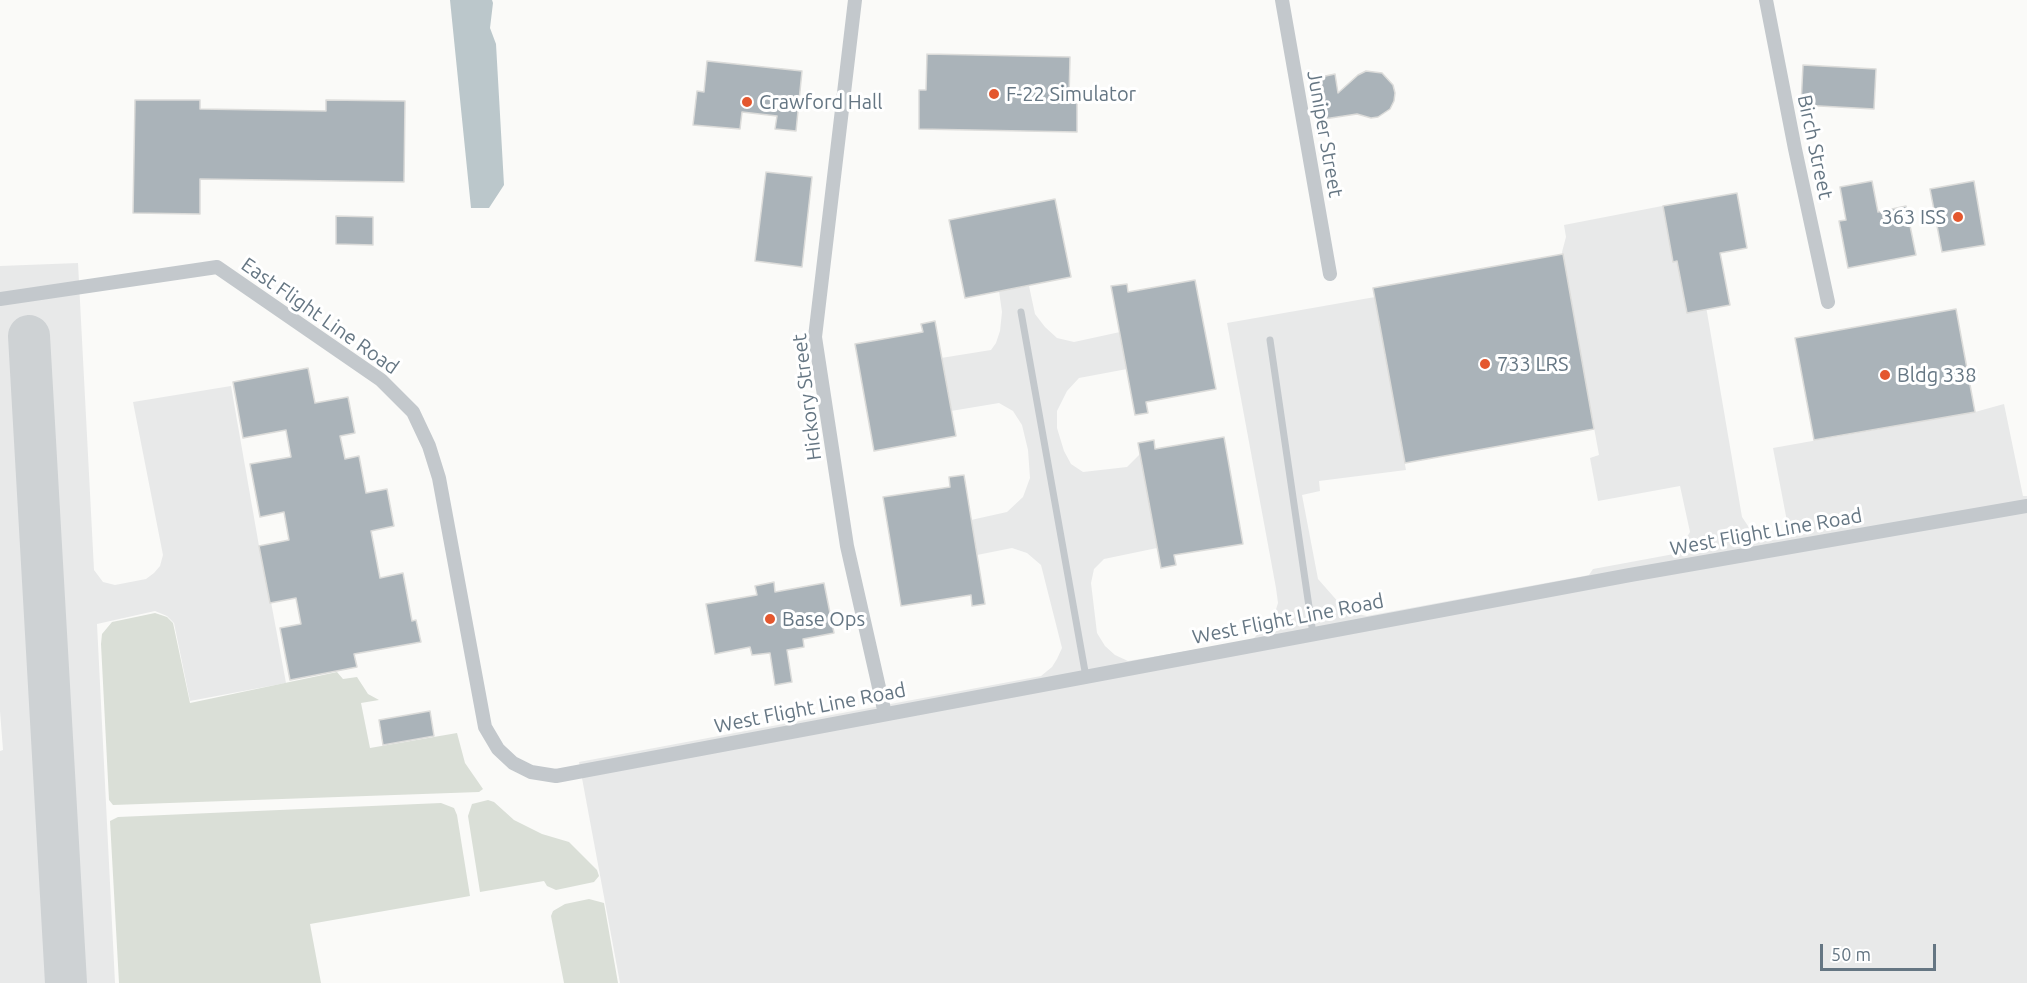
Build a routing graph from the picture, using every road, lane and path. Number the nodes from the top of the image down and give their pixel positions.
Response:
1 (855, 0) edge
2 (1282, 0) edge
3 (1766, 0) edge
4 (1330, 274) dead end
5 (0, 299) edge
6 (1828, 302) dead end
7 (1021, 312) dead end
8 (1270, 340) dead end
9 (2027, 506) edge
10 (1313, 634) junction
11 (1086, 677) junction
12 (885, 714) junction
13 (556, 776) joint

1 - 12 street, Hickory Street
2 - 4 street, Juniper Street
3 - 6 street, Birch Street
5 - 13 street, East Flight Line Road
7 - 11 lane
8 - 10 lane
9 - 10 street, West Flight Line Road
10 - 11 street, West Flight Line Road
11 - 12 street, West Flight Line Road
12 - 13 street, West Flight Line Road

